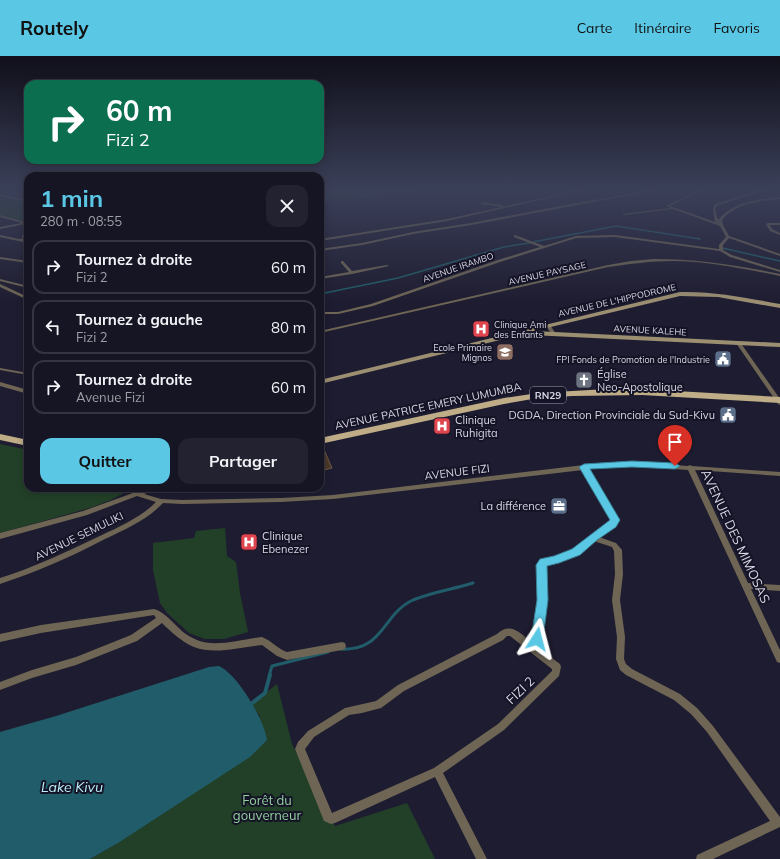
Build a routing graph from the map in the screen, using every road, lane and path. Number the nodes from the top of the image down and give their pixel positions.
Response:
1 (404, 227) edge
2 (446, 227) edge
3 (723, 227) edge
4 (770, 227) edge
5 (780, 234) edge
6 (0, 236) edge
7 (515, 236) dead end
8 (728, 236) junction
9 (24, 239) edge
10 (20, 240) junction
11 (324, 240) edge
12 (24, 241) edge
13 (543, 247) junction
14 (324, 249) edge
15 (721, 250) junction
16 (780, 255) edge
17 (0, 258) edge
18 (24, 261) edge
19 (342, 262) dead end
20 (387, 266) dead end
21 (780, 271) edge
22 (352, 273) junction
23 (780, 275) edge
24 (324, 277) edge
25 (0, 280) edge
26 (0, 285) edge
27 (24, 286) edge
28 (24, 297) edge
29 (780, 306) edge
30 (324, 313) edge
31 (548, 326) junction
32 (324, 331) edge
33 (520, 333) junction
34 (554, 334) junction
35 (738, 343) junction
36 (780, 345) edge
37 (0, 369) edge
38 (24, 373) edge
39 (324, 381) edge
40 (0, 384) edge
41 (24, 391) edge
42 (779, 401) edge
43 (0, 437) edge
44 (324, 440) edge
45 (24, 442) edge
46 (0, 444) edge
47 (24, 449) edge
48 (584, 467) junction
49 (690, 467) junction
50 (780, 474) edge
51 (137, 492) edge
52 (141, 492) edge
53 (161, 501) junction
54 (0, 536) edge
55 (593, 538) junction
56 (0, 581) edge
57 (746, 586) junction
58 (780, 588) edge
59 (162, 618) junction
60 (0, 638) edge
61 (342, 646) dead end
62 (536, 650) junction
63 (780, 659) edge
64 (0, 686) edge
65 (437, 771) junction
66 (779, 822) edge
67 (482, 859) edge
68 (701, 859) edge

1 - 11 street
2 - 14 street
3 - 8 street
4 - 5 street
6 - 10 street
7 - 13 street
8 - 15 street
8 - 16 street
9 - 10 street
10 - 12 street
13 - 15 street, AVENUE IRAMBO
13 - 30 street, AVENUE IRAMBO
15 - 21 street, AVENUE IRAMBO
17 - 18 street
19 - 22 street
20 - 22 street
22 - 24 street
23 - 32 street, AVENUE PAYSAGE
25 - 27 street
26 - 28 street
29 - 31 street, AVENUE DE L'HIPPODROME
31 - 33 street, AVENUE DE L'HIPPODROME
31 - 34 street
33 - 34 street, AVENUE KALEHE
33 - 39 street, AVENUE DE L'HIPPODROME
34 - 35 street, AVENUE KALEHE
35 - 36 street, AVENUE KALEHE
35 - 42 street
37 - 38 street
40 - 41 street
42 - 44 main road, AVENUE PATRICE EMERY LUMUMBA / RN29
43 - 45 main road
46 - 47 main road
48 - 49 street, AVENUE FIZI
48 - 53 street, AVENUE FIZI
48 - 55 street
49 - 50 street, AVENUE FIZI
49 - 57 street, AVENUE DES MIMOSAS
51 - 54 street
52 - 53 street, AVENUE FIZI
53 - 56 street, AVENUE SEMULIKI
55 - 62 street
55 - 66 street
57 - 58 street
57 - 63 street, AVENUE DES MIMOSAS
59 - 60 street
59 - 61 street
59 - 64 street
62 - 65 street, FIZI 2
62 - 65 street
65 - 67 street
66 - 68 street

